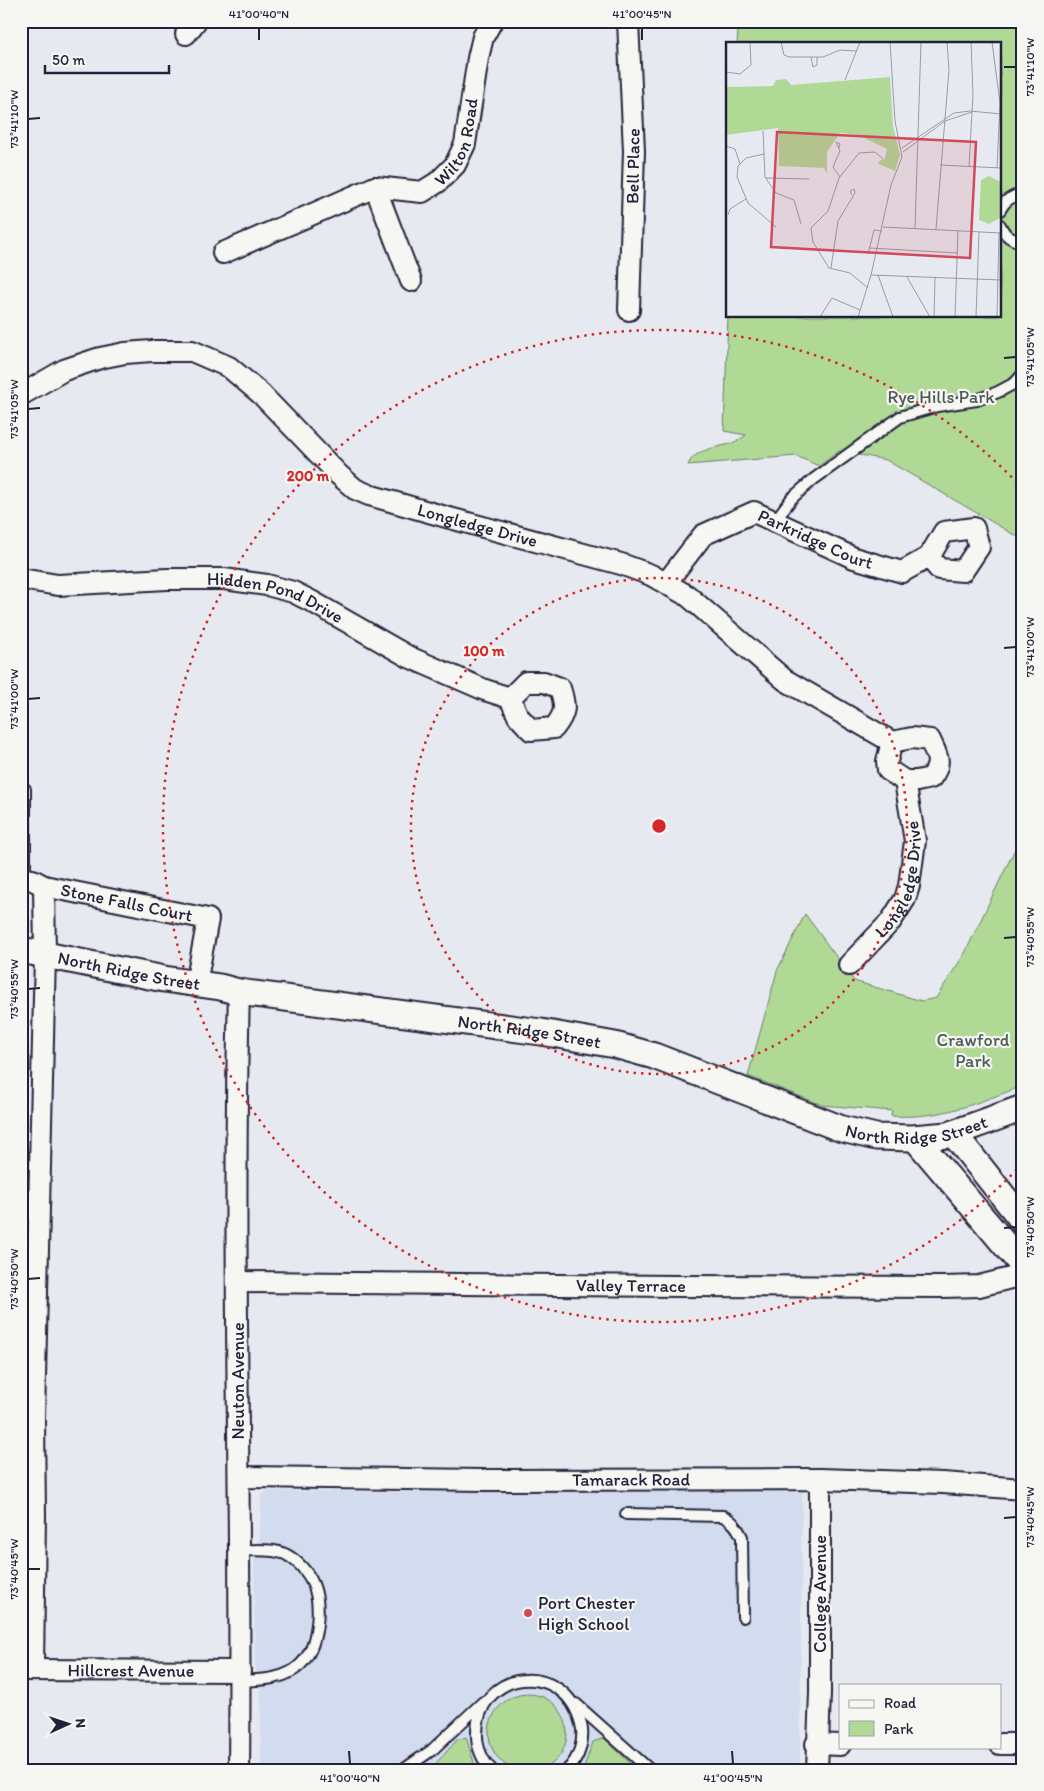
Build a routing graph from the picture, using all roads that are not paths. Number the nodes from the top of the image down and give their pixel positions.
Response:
1 (492, 21) edge
2 (628, 21) edge
3 (375, 187) junction
4 (1023, 194) edge
5 (1002, 208) edge
6 (1002, 229) edge
7 (1023, 242) edge
8 (224, 253) dead end
9 (411, 281) dead end
10 (628, 310) dead end
11 (1023, 374) edge
12 (21, 395) edge
13 (774, 522) junction
14 (928, 557) dead end
15 (21, 579) edge
16 (666, 583) junction
17 (510, 698) dead end
18 (902, 740) junction
19 (905, 781) junction
20 (26, 790) dead end
21 (23, 879) edge
22 (44, 886) junction
23 (33, 953) edge
24 (849, 965) dead end
25 (196, 984) junction
26 (239, 992) junction
27 (1023, 1108) edge
28 (954, 1133) junction
29 (915, 1138) junction
30 (1023, 1221) edge
31 (1023, 1266) edge
32 (1023, 1276) edge
33 (237, 1282) junction
34 (239, 1477) junction
35 (820, 1479) junction
36 (1023, 1488) edge
37 (626, 1514) dead end
38 (239, 1550) junction
39 (743, 1617) dead end
40 (27, 1670) edge
41 (240, 1676) junction
42 (493, 1693) junction
43 (573, 1702) junction
44 (816, 1744) junction
45 (1002, 1744) edge
46 (1023, 1744) edge
47 (839, 1745) edge
48 (239, 1770) edge
49 (403, 1770) edge
50 (492, 1770) edge
51 (567, 1770) edge
52 (650, 1770) edge
53 (817, 1770) edge

1 - 3 street, Wilton Road
2 - 10 street, Bell Place
3 - 8 street, Wilton Road
3 - 9 street
4 - 5 lane
6 - 7 lane
11 - 13 lane
12 - 16 street, Longledge Drive
13 - 14 street, Parkridge Court
13 - 16 street, Parkridge Court
15 - 17 street, Hidden Pond Drive
16 - 18 street, Longledge Drive
18 - 19 street
18 - 19 street, Longledge Drive
19 - 24 street, Longledge Drive
20 - 21 lane
21 - 22 street, Stone Falls Court
22 - 23 street
22 - 25 street, Stone Falls Court
23 - 25 street, North Ridge Street
23 - 40 street
25 - 26 street, North Ridge Street
26 - 29 street, North Ridge Street
26 - 33 street, Neuton Avenue
27 - 28 street, North Ridge Street
28 - 29 street, North Ridge Street
28 - 30 street
29 - 31 street
32 - 33 street, Valley Terrace
33 - 34 street, Neuton Avenue
34 - 35 street, Tamarack Road
34 - 38 street, Neuton Avenue
35 - 36 street, Tamarack Road
35 - 44 street, College Avenue
37 - 39 lane
38 - 41 street, Neuton Avenue
38 - 41 lane
40 - 41 street, Hillcrest Avenue
41 - 48 street, Neuton Avenue
42 - 43 lane
42 - 49 lane
42 - 50 lane
43 - 51 lane
43 - 52 lane
44 - 47 street
44 - 53 street, College Avenue
45 - 46 street

